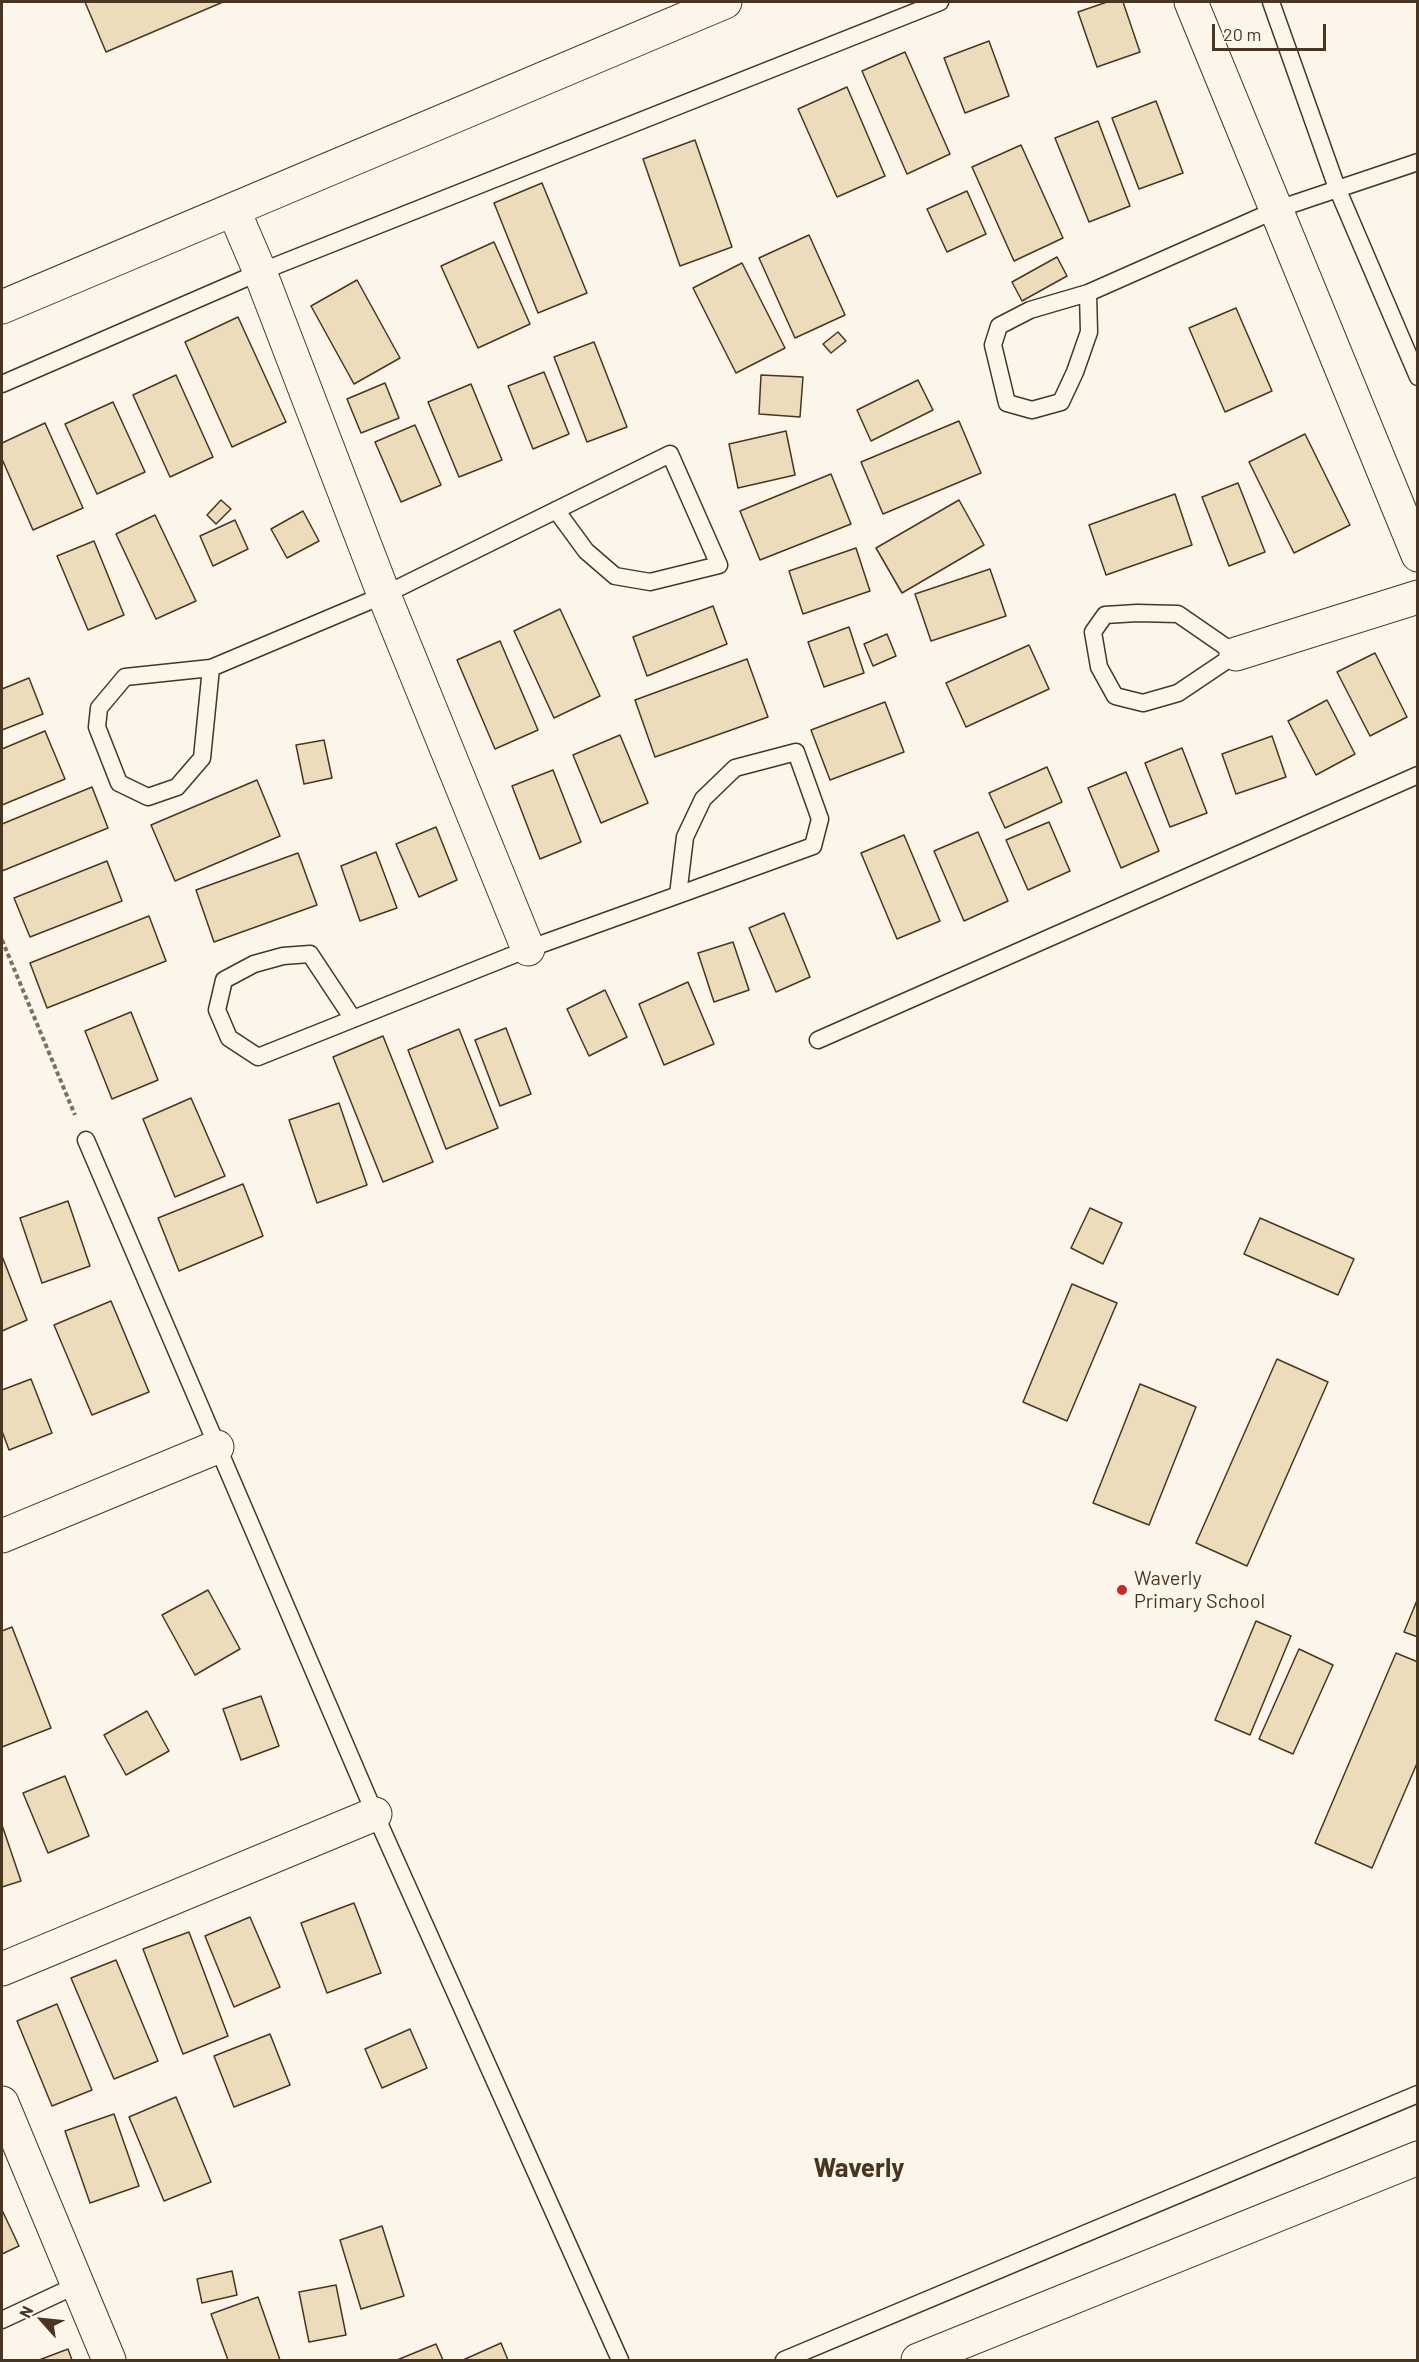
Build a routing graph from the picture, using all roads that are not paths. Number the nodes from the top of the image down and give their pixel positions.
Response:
1 (725, 2) edge
2 (940, 2) edge
3 (1191, 2) edge
4 (1271, 2) edge
5 (1418, 162) edge
6 (1337, 188) junction
7 (1278, 209) junction
8 (234, 211) junction
9 (260, 272) junction
10 (1088, 293) junction
11 (2, 307) edge
12 (1418, 377) edge
13 (2, 384) edge
14 (556, 510) junction
15 (1418, 555) edge
16 (384, 595) junction
17 (1418, 597) edge
18 (1236, 654) junction
19 (212, 668) junction
20 (1418, 775) edge
21 (678, 895) junction
22 (528, 949) junction
23 (353, 1019) junction
24 (818, 1040) dead end
25 (86, 1140) road end
26 (216, 1447) junction
27 (2, 1536) edge
28 (375, 1814) junction
29 (2, 1969) edge
30 (1418, 2094) edge
31 (2, 2103) edge
32 (1418, 2158) edge
33 (78, 2284) junction
34 (2, 2320) edge
35 (108, 2361) edge
36 (620, 2361) edge
37 (784, 2361) edge
38 (918, 2361) edge

1 - 8 street
2 - 9 lane
3 - 7 street
4 - 6 lane
5 - 6 lane
6 - 7 lane
6 - 12 lane
7 - 10 lane
7 - 15 street
8 - 9 street
8 - 11 street
9 - 13 lane
9 - 16 street
10 - 10 lane
14 - 14 lane
14 - 16 lane
16 - 19 lane
16 - 22 street
17 - 18 street
18 - 18 lane
19 - 19 lane
20 - 24 lane
21 - 21 lane
21 - 22 lane
22 - 23 lane
23 - 23 lane
25 - 26 lane
26 - 27 street
26 - 28 lane
28 - 29 street
28 - 36 lane
30 - 37 lane
31 - 33 street
32 - 38 street
33 - 34 lane
33 - 35 street

